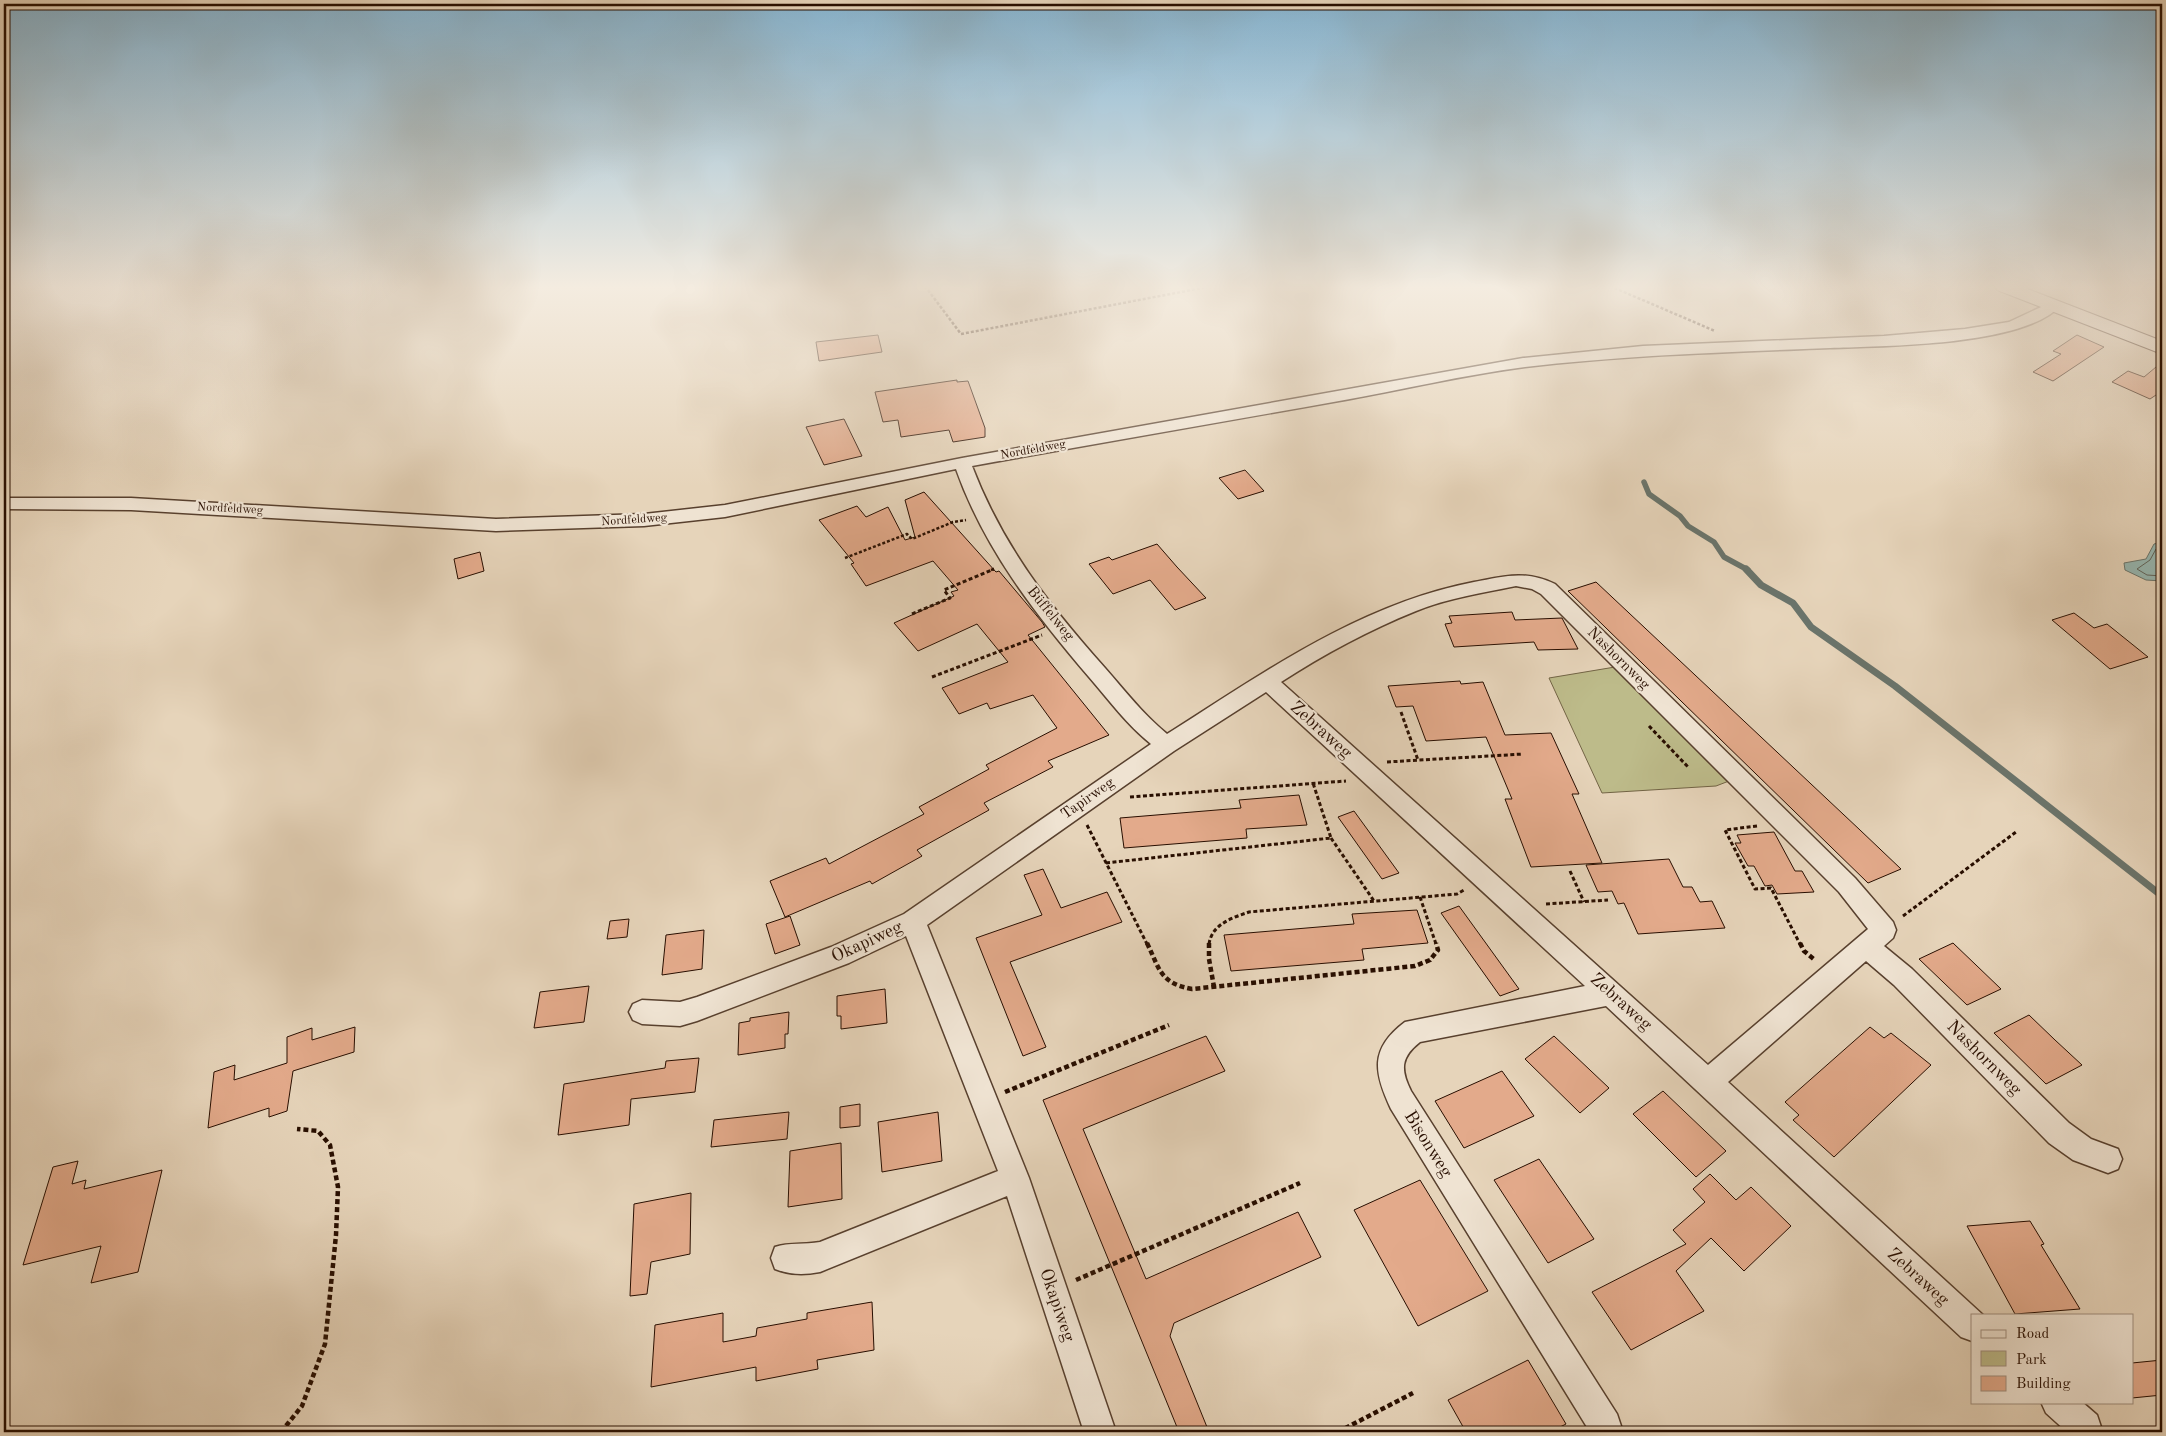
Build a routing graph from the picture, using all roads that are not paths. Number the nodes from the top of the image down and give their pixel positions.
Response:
1 (1616, 353) edge
2 (962, 463) junction
3 (4, 504) edge
4 (1267, 681) junction
5 (1166, 745) junction
6 (913, 921) junction
7 (1875, 938) junction
8 (1610, 993) junction
9 (642, 1012) dead end
10 (1708, 1082) junction
11 (2108, 1159) dead end
12 (1015, 1178) junction
13 (786, 1258) dead end
14 (1971, 1325) edge
15 (2059, 1404) edge
16 (1605, 1426) dead end
17 (2085, 1427) dead end
18 (1100, 1432) edge

1 - 2 street, Nordfeldweg
2 - 3 street, Nordfeldweg
2 - 5 street, Büffelweg
4 - 5 street, Tapirweg
4 - 7 street, Nashornweg
4 - 8 street, Zebraweg
5 - 6 street, Tapirweg
6 - 9 street, Okapiweg
6 - 12 street, Okapiweg
7 - 10 street
7 - 11 street, Nashornweg
8 - 10 street, Zebraweg
8 - 16 street, Bisonweg
10 - 14 street, Zebraweg
12 - 13 street
12 - 18 street, Okapiweg
15 - 17 street

